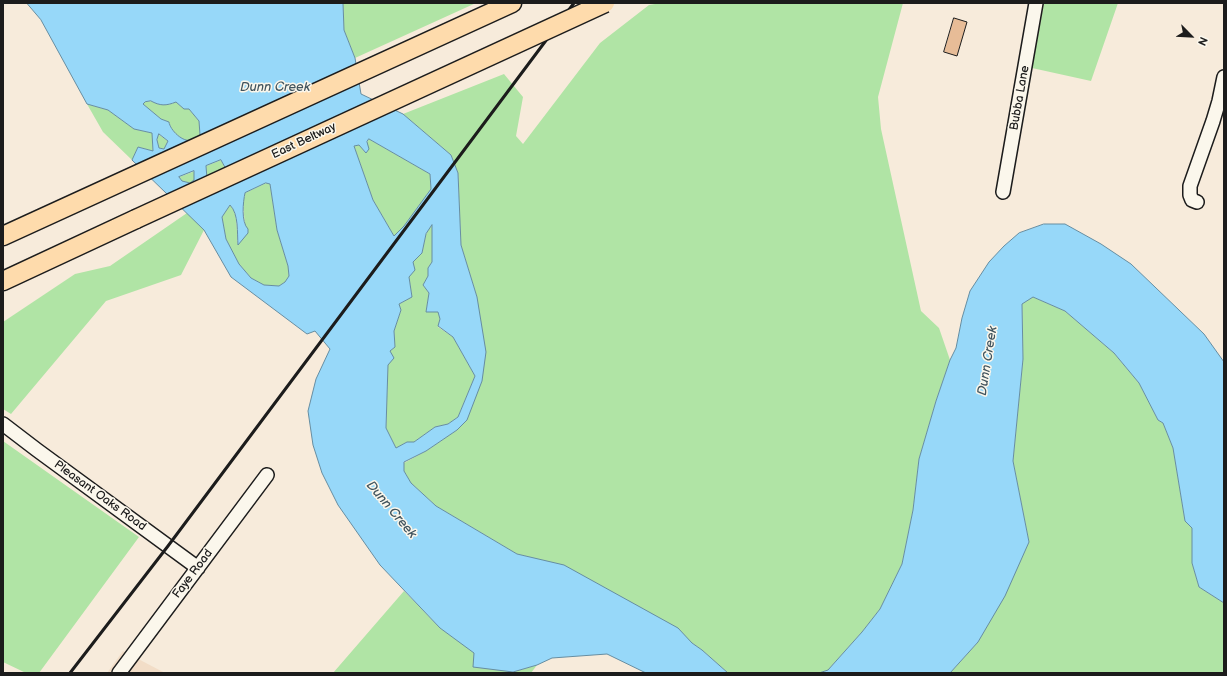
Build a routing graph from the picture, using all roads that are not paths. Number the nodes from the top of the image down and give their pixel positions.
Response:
1 (512, 3) edge
2 (605, 3) edge
3 (1036, 3) edge
4 (1224, 77) edge
5 (1004, 192) dead end
6 (1197, 202) dead end
7 (70, 205) junction
8 (3, 230) edge
9 (3, 236) edge
10 (3, 281) edge
11 (3, 424) edge
12 (267, 475) dead end
13 (198, 568) junction
14 (119, 673) edge

1 - 7 highway
2 - 10 highway, East Beltway, bridge
3 - 5 street, Bubba Lane
4 - 6 street
7 - 8 highway
7 - 9 highway
11 - 13 street, Pleasant Oaks Road
12 - 13 street, Faye Road
13 - 14 street, Faye Road

